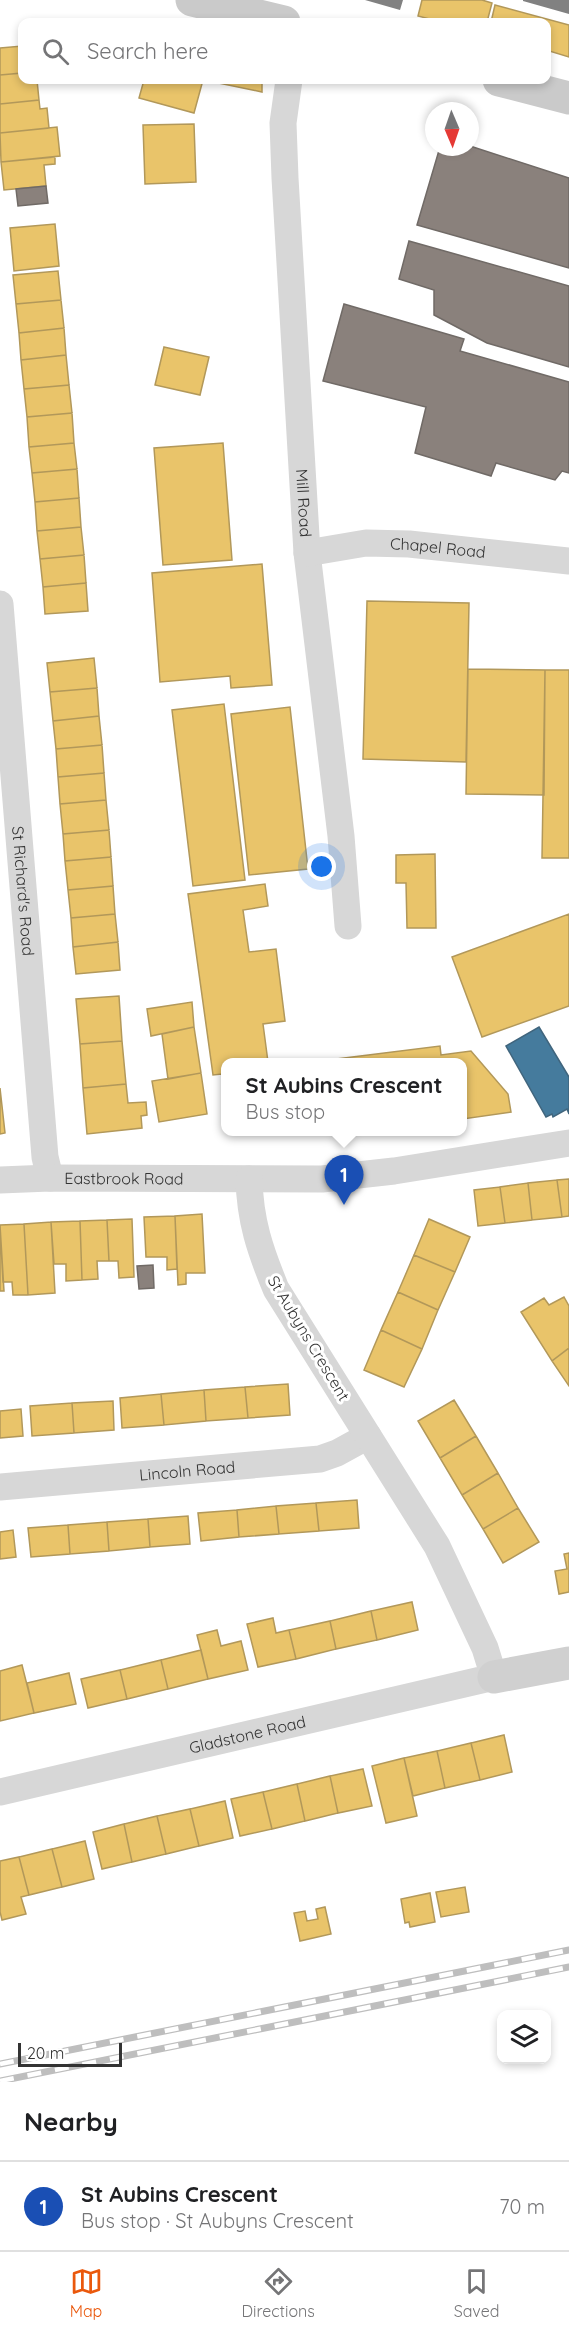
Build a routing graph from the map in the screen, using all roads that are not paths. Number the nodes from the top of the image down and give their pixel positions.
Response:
1 (192, 0) edge
2 (267, 18) edge
3 (288, 84) edge
4 (515, 84) edge
5 (569, 98) edge
6 (307, 554) junction
7 (569, 561) edge
8 (0, 604) edge
9 (348, 926) dead end
10 (569, 1143) edge
11 (50, 1178) junction
12 (249, 1179) junction
13 (0, 1180) edge
14 (368, 1436) junction
15 (0, 1487) edge
16 (569, 1663) edge
17 (494, 1677) junction
18 (0, 1792) edge

1 - 2 main road
3 - 6 street, Mill Road
4 - 5 main road
6 - 7 street, Chapel Road
6 - 9 street, Mill Road
8 - 11 street, St Richard's Road
10 - 12 street
11 - 12 street, Eastbrook Road
11 - 13 street, Eastbrook Road
12 - 14 street, St Aubyns Crescent
14 - 15 street, Lincoln Road
14 - 17 street, St Aubyns Crescent
16 - 17 street
17 - 18 street, Gladstone Road

